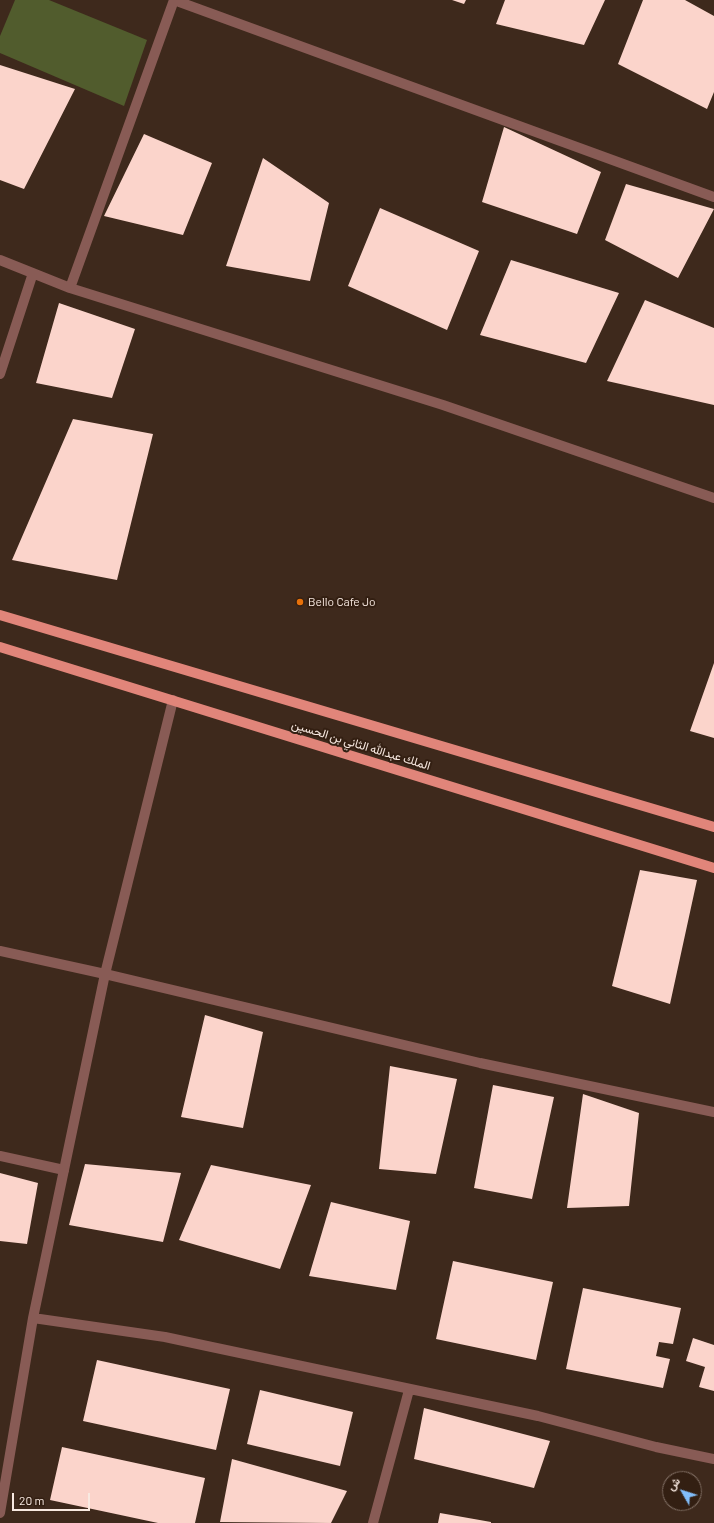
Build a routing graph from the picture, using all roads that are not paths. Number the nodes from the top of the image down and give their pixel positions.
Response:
1 (174, 0) edge
2 (714, 197) edge
3 (0, 260) edge
4 (33, 273) junction
5 (70, 288) junction
6 (0, 374) edge
7 (714, 498) edge
8 (0, 615) edge
9 (0, 647) edge
10 (173, 700) junction
11 (714, 827) edge
12 (714, 868) edge
13 (0, 951) edge
14 (105, 974) junction
15 (714, 1112) edge
16 (0, 1156) edge
17 (64, 1170) junction
18 (33, 1318) junction
19 (409, 1390) junction
20 (714, 1460) edge
21 (2, 1493) edge
22 (0, 1513) edge
23 (374, 1523) edge

1 - 2 street
1 - 5 street
3 - 4 street
4 - 5 street
4 - 6 street
5 - 7 street
8 - 11 main road, الملك عبدالله الثاني بن الحسين
9 - 10 main road, الملك عبدالله الثاني بن الحسين
10 - 12 main road, الملك عبدالله الثاني بن الحسين
10 - 14 street
13 - 14 street
14 - 15 street
14 - 17 street
16 - 17 street
17 - 18 street
18 - 19 street
18 - 21 street
19 - 20 street
19 - 23 street
21 - 22 street

